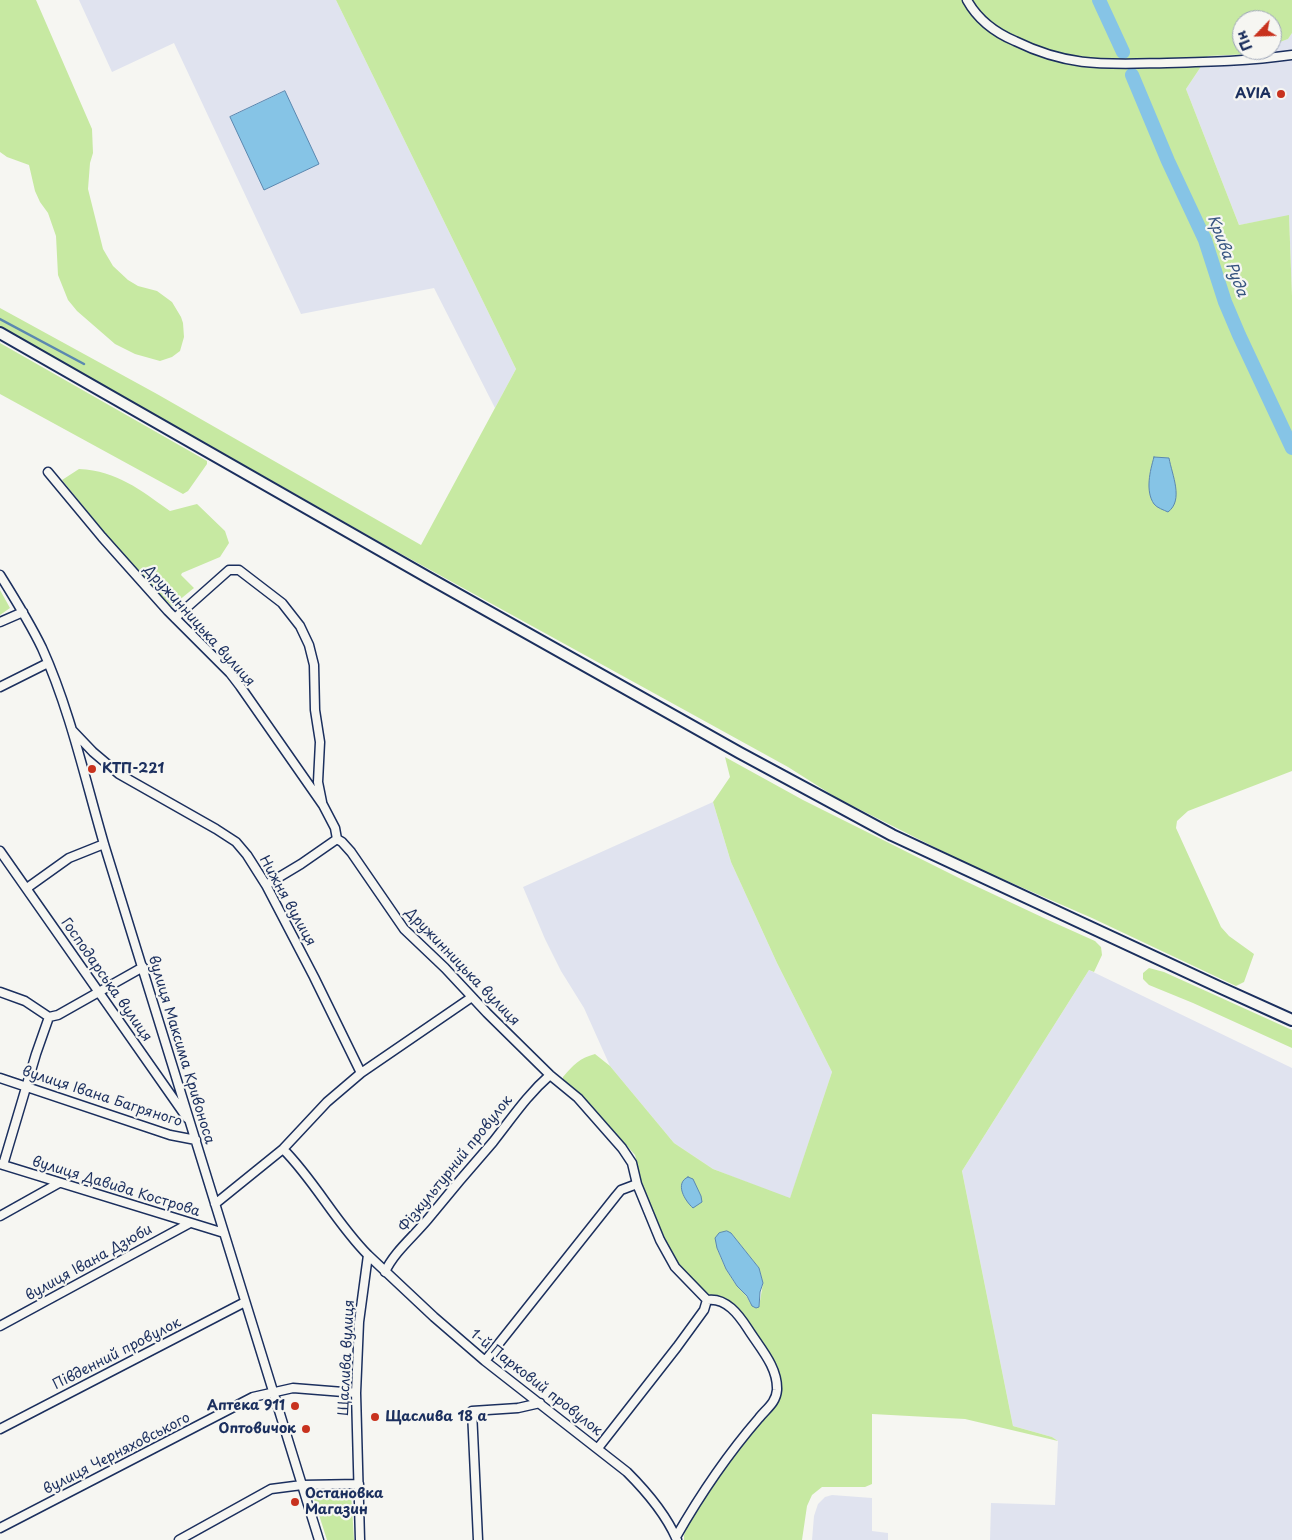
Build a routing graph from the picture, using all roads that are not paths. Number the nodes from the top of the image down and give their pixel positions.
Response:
1 (967, 0) edge
2 (1292, 55) edge
3 (0, 332) edge
4 (48, 472) dead end
5 (0, 575) edge
6 (23, 612) junction
7 (175, 618) junction
8 (0, 622) edge
9 (48, 662) junction
10 (0, 687) edge
11 (71, 729) junction
12 (323, 805) junction
13 (337, 839) junction
14 (104, 844) junction
15 (0, 851) edge
16 (266, 885) junction
17 (26, 888) junction
18 (143, 967) junction
19 (98, 991) junction
20 (0, 992) edge
21 (472, 997) junction
22 (49, 1017) junction
23 (1292, 1020) edge
24 (361, 1073) junction
25 (550, 1075) junction
26 (0, 1078) edge
27 (26, 1086) junction
28 (191, 1124) junction
29 (196, 1140) junction
30 (283, 1149) junction
31 (2, 1165) edge
32 (59, 1183) junction
33 (638, 1184) junction
34 (215, 1204) junction
35 (0, 1216) edge
36 (190, 1223) junction
37 (224, 1233) junction
38 (368, 1255) junction
39 (385, 1272) junction
40 (707, 1300) junction
41 (245, 1302) junction
42 (0, 1326) edge
43 (485, 1361) junction
44 (273, 1391) junction
45 (356, 1393) junction
46 (540, 1404) junction
47 (0, 1429) edge
48 (598, 1448) junction
49 (359, 1484) junction
50 (302, 1485) junction
51 (0, 1528) edge
52 (676, 1538) edge
53 (179, 1540) edge
54 (319, 1540) edge
55 (360, 1540) edge
56 (478, 1540) edge

1 - 2 street
3 - 23 main road
4 - 7 street, Дружинницька вулиця
5 - 6 street, вулиця Максима Кривоноса
6 - 8 street
6 - 9 street, вулиця Максима Кривоноса
7 - 12 street, Дружинницька вулиця
7 - 12 street
9 - 10 street
9 - 11 street, вулиця Максима Кривоноса
11 - 14 street, вулиця Максима Кривоноса
11 - 16 street, Нижня вулиця
12 - 13 street, Дружинницька вулиця
13 - 16 street
13 - 21 street, Дружинницька вулиця
14 - 17 street
14 - 18 street, вулиця Максима Кривоноса
15 - 17 street, Господарська вулиця
16 - 24 street, Нижня вулиця
17 - 19 street, Господарська вулиця
18 - 19 street
18 - 28 street, вулиця Максима Кривоноса
19 - 22 street
19 - 28 street, Господарська вулиця
20 - 22 street
21 - 24 street
21 - 25 street, Дружинницька вулиця
22 - 27 street
24 - 30 street
25 - 33 street, Дружинницька вулиця
25 - 39 street, Фізкультурний провулок
26 - 27 street, вулиця Івана Багряного
27 - 29 street, вулиця Івана Багряного
27 - 31 street
28 - 29 street, вулиця Максима Кривоноса
29 - 34 street, вулиця Максима Кривоноса
30 - 34 street
30 - 38 street
31 - 32 street, вулиця Давида Кострова
32 - 35 street
32 - 36 street, вулиця Давида Кострова
33 - 40 street, Дружинницька вулиця
33 - 43 street
34 - 37 street, вулиця Максима Кривоноса
36 - 37 street, вулиця Давида Кострова
36 - 42 street, вулиця Івана Дзюби
37 - 41 street, вулиця Максима Кривоноса
38 - 39 street, 1-й Парковий провулок
38 - 45 street, Щаслива вулиця
39 - 43 street, 1-й Парковий провулок
40 - 48 street
40 - 52 street, Дружинницька вулиця
41 - 44 street, вулиця Максима Кривоноса
41 - 47 street, Південний провулок
43 - 46 street, 1-й Парковий провулок
44 - 45 street, вулиця Черняховського
44 - 50 street, вулиця Максима Кривоноса
44 - 51 street, вулиця Черняховського
45 - 49 street, Щаслива вулиця
46 - 48 street, 1-й Парковий провулок
46 - 56 street
48 - 52 street, 1-й Парковий провулок
49 - 50 street
49 - 55 street, Щаслива вулиця
50 - 53 street
50 - 54 street, вулиця Максима Кривоноса

